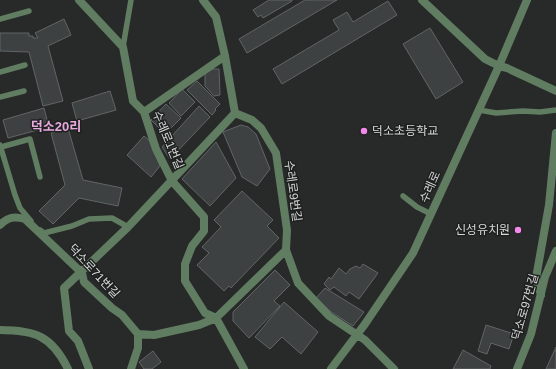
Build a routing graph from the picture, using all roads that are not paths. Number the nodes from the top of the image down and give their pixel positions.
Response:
1 (79, 0) edge
2 (131, 0) edge
3 (203, 0) edge
4 (422, 0) edge
5 (527, 0) edge
6 (28, 11) dead end
7 (0, 19) edge
8 (123, 46) junction
9 (225, 56) junction
10 (25, 65) dead end
11 (499, 66) junction
12 (0, 72) edge
13 (24, 91) dead end
14 (556, 91) edge
15 (0, 97) edge
16 (479, 110) junction
17 (556, 110) edge
18 (144, 112) junction
19 (235, 113) junction
20 (556, 133) edge
21 (0, 146) edge
22 (40, 178) dead end
23 (172, 181) junction
24 (403, 196) dead end
25 (431, 214) junction
26 (0, 225) edge
27 (128, 227) junction
28 (286, 250) junction
29 (556, 251) edge
30 (82, 273) junction
31 (541, 295) junction
32 (216, 318) junction
33 (0, 330) edge
34 (138, 334) junction
35 (357, 334) junction
36 (240, 368) edge
37 (68, 369) edge
38 (89, 369) edge
39 (131, 369) edge
40 (331, 369) edge
41 (394, 369) edge
42 (517, 369) edge

1 - 8 street
2 - 8 lane
3 - 9 street
4 - 11 street
5 - 11 street, 수레로
6 - 7 lane
8 - 18 street, 수레로1번길
9 - 18 street
9 - 19 street
10 - 12 lane
11 - 14 street
11 - 16 street, 수레로
13 - 15 lane
16 - 17 lane
16 - 25 street, 수레로
18 - 23 street, 수레로1번길
19 - 23 street
19 - 28 street, 수레로9번길
20 - 31 street
21 - 22 lane
21 - 27 lane
23 - 27 street
23 - 32 street, 수레로1번길
24 - 25 lane
25 - 35 street, 수레로
26 - 30 street, 덕소로71번길
27 - 30 street
28 - 32 street
28 - 35 street, 수레로9번길
29 - 31 street, 덕소로97번길
30 - 34 street, 덕소로71번길
30 - 38 street
31 - 42 street, 덕소로97번길
32 - 34 street
32 - 36 street, 수레로1번길
33 - 37 street
34 - 39 street
35 - 40 street, 수레로
35 - 41 street, 수레로9번길

